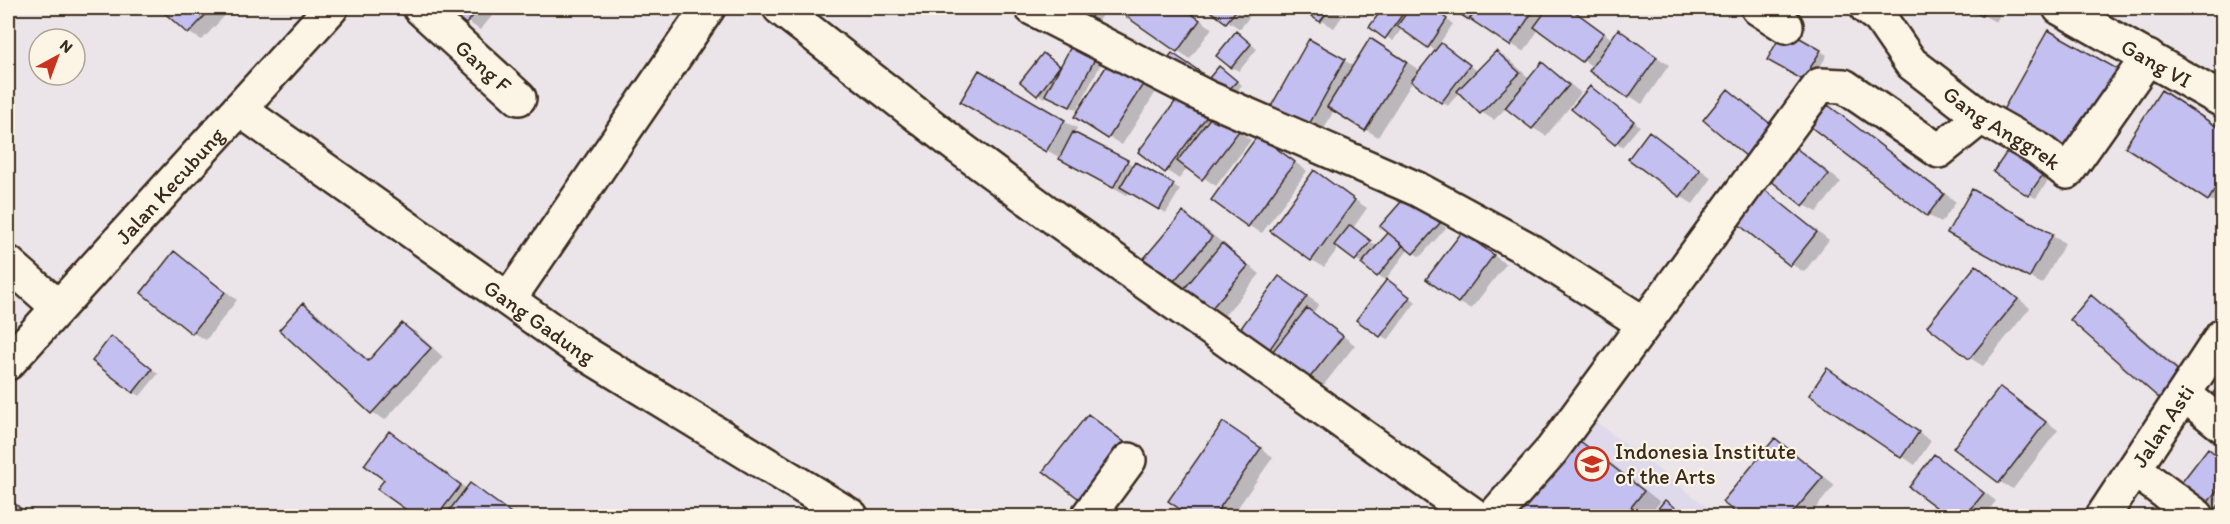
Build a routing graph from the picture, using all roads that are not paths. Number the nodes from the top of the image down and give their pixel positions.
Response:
1 (332, 8) edge
2 (420, 8) edge
3 (708, 8) edge
4 (780, 8) edge
5 (1032, 8) edge
6 (1758, 8) edge
7 (1867, 8) edge
8 (2060, 8) edge
9 (1786, 26) dead end
10 (2148, 57) junction
11 (519, 98) dead end
12 (2223, 100) edge
13 (239, 110) junction
14 (1981, 117) junction
15 (8, 263) edge
16 (509, 299) junction
17 (58, 307) junction
18 (1643, 323) junction
19 (2223, 336) edge
20 (8, 363) edge
21 (2185, 395) junction
22 (2223, 425) edge
23 (1129, 460) dead end
24 (2135, 470) junction
25 (851, 516) edge
26 (1088, 516) edge
27 (1475, 516) edge
28 (1494, 516) edge
29 (2103, 516) edge
30 (2197, 516) edge

1 - 13 street, Jalan Kecubung
2 - 11 street, Gang F
3 - 16 street
4 - 27 street
5 - 18 street
6 - 9 street
7 - 14 street, Gang Anggrek
8 - 10 street, Gang VI
10 - 12 street, Gang VI
10 - 14 street, Gang Anggrek
13 - 16 street, Gang Gadung
13 - 17 street, Jalan Kecubung
14 - 18 street
15 - 17 street
16 - 25 street, Gang Gadung
17 - 20 street, Jalan Kecubung
18 - 28 street
19 - 21 street, Jalan Asti
21 - 22 street
21 - 24 street, Jalan Asti
23 - 26 street
24 - 29 street, Jalan Asti
24 - 30 street

